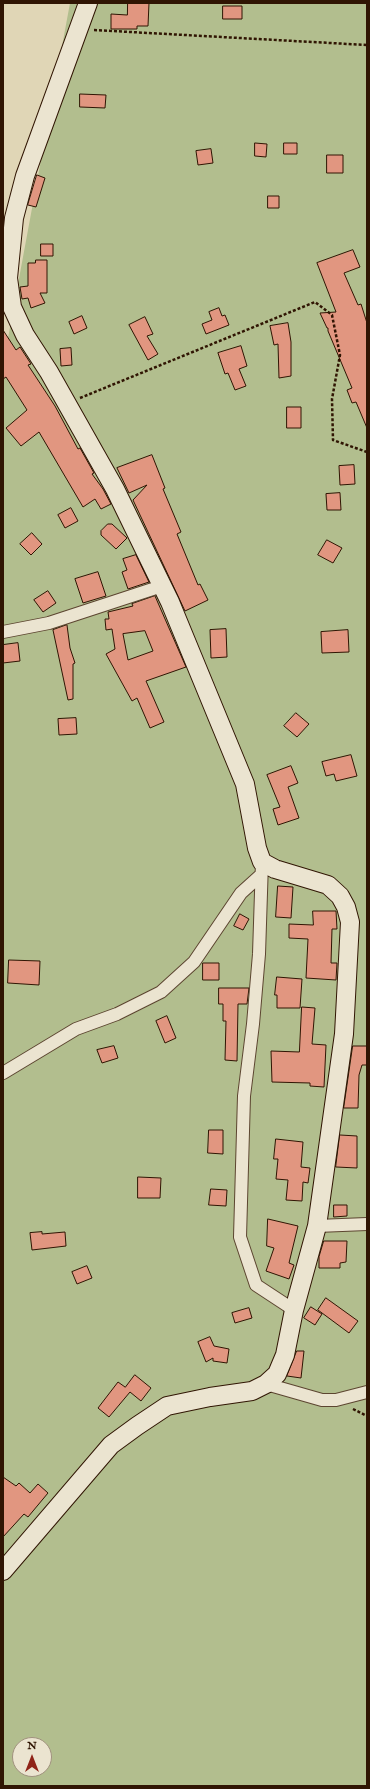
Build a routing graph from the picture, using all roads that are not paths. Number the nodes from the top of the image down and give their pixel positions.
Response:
1 (88, 3) edge
2 (162, 586) junction
3 (3, 632) edge
4 (262, 868) junction
5 (3, 1073) edge
6 (367, 1224) edge
7 (317, 1226) junction
8 (294, 1310) junction
9 (266, 1384) junction
10 (367, 1392) edge
11 (3, 1571) edge

1 - 2 street
2 - 3 street
2 - 4 street
4 - 5 street
4 - 7 street
4 - 8 street
6 - 7 street
7 - 8 street
8 - 9 street
9 - 10 street
9 - 11 street

